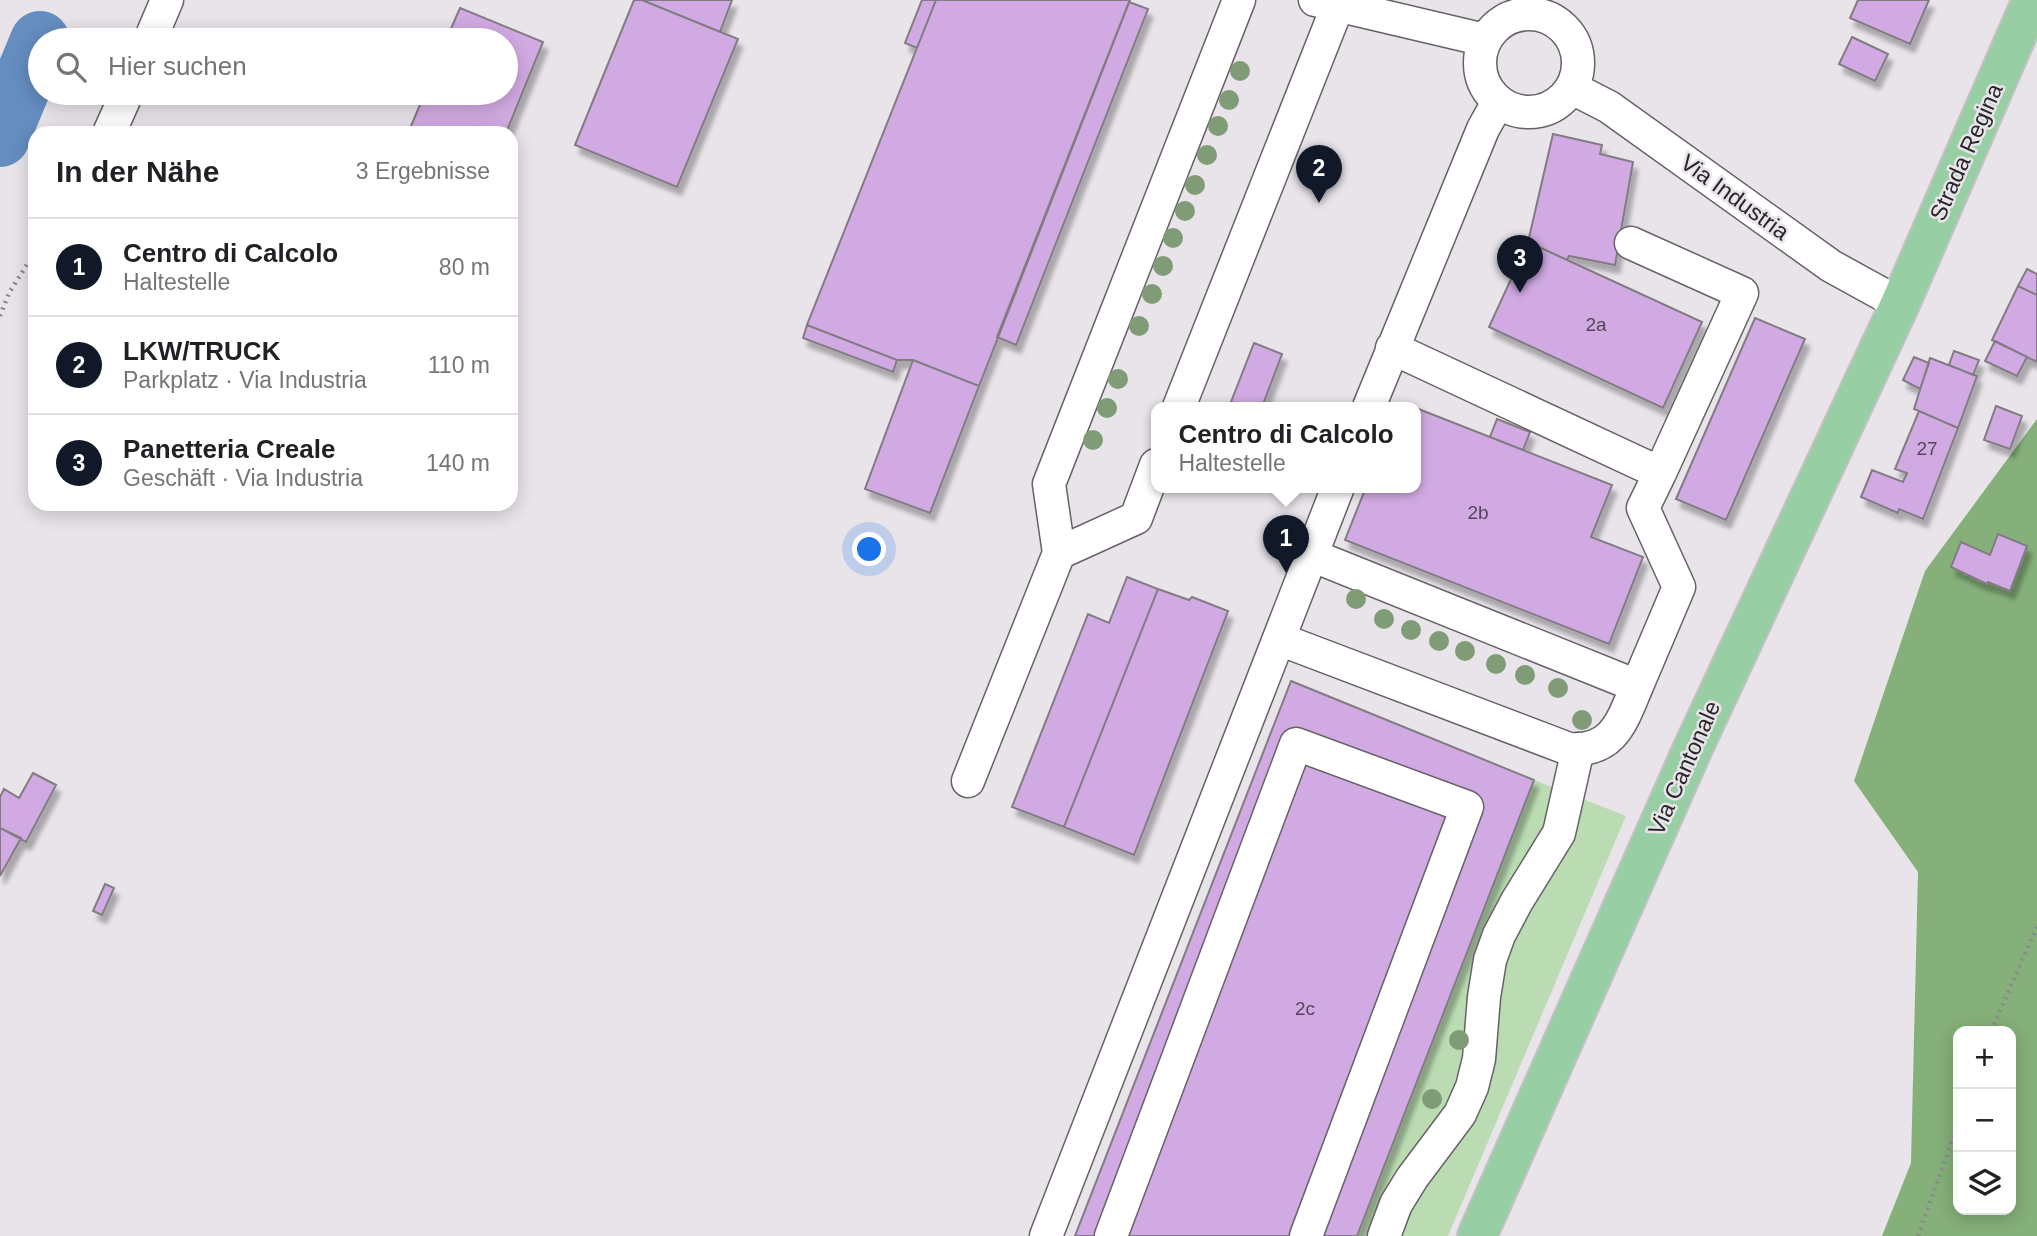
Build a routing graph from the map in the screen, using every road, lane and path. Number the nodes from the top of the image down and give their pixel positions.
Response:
1 (167, 0) edge
2 (1239, 0) edge
3 (2032, 0) edge
4 (1326, 2) edge
5 (1561, 10) edge
6 (155, 28) edge
7 (1486, 40) junction
8 (1572, 88) junction
9 (1498, 102) junction
10 (122, 105) edge
11 (112, 126) edge
12 (1631, 243) dead end
13 (28, 263) edge
14 (1900, 304) junction
15 (0, 316) edge
16 (1392, 348) junction
17 (1181, 402) edge
18 (1371, 402) edge
19 (1660, 473) junction
20 (1151, 480) edge
21 (1336, 493) edge
22 (1059, 553) junction
23 (1311, 555) junction
24 (1279, 639) junction
25 (1637, 686) junction
26 (1578, 749) junction
27 (968, 781) dead end
28 (2037, 927) edge
29 (1993, 1026) edge
30 (1953, 1138) edge
31 (1046, 1236) edge
32 (1111, 1236) edge
33 (1306, 1236) edge
34 (1384, 1236) edge
35 (1477, 1236) edge
36 (1919, 1236) edge

1 - 6 street
2 - 22 street
3 - 14 main road, Strada Regina
4 - 7 street
4 - 17 street
5 - 7 street
5 - 8 street
7 - 9 street
8 - 9 street
8 - 14 street, Via Industria
9 - 16 street
10 - 11 street
12 - 19 street
13 - 15 path
14 - 35 main road, Via Cantonale
16 - 18 street
16 - 19 street
19 - 25 street
20 - 22 street
21 - 23 street
22 - 27 street
23 - 24 street
23 - 25 street
24 - 26 street
24 - 31 street
25 - 26 street
26 - 34 street
28 - 29 path
30 - 36 path
32 - 33 street

